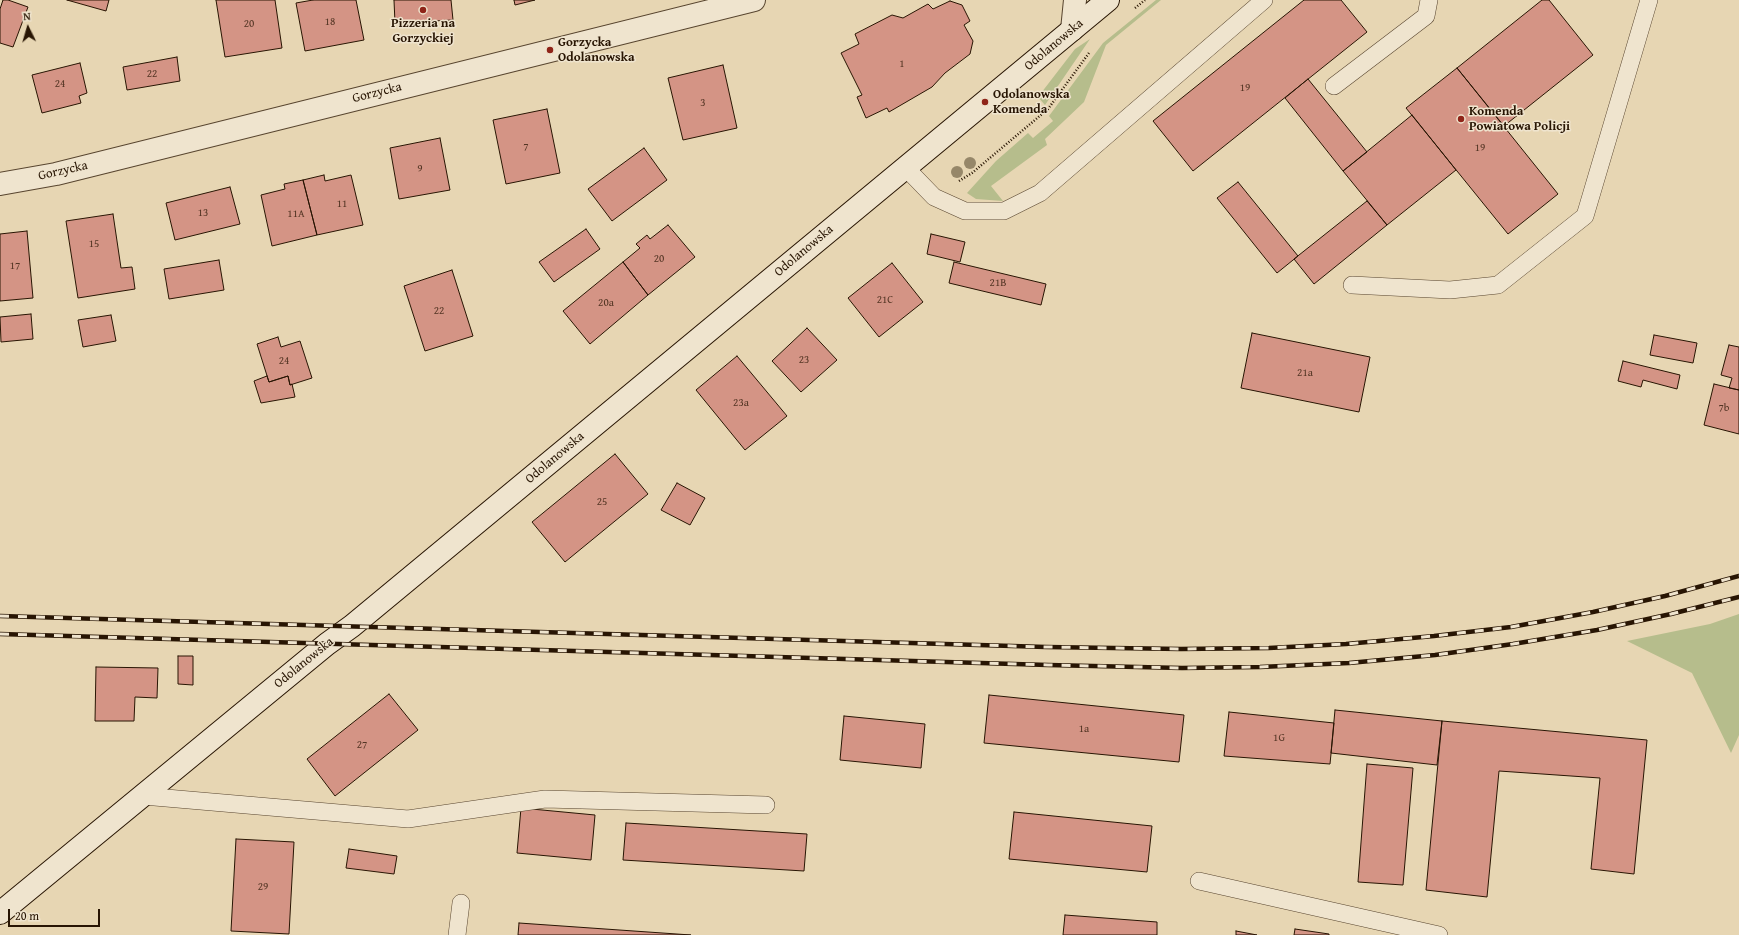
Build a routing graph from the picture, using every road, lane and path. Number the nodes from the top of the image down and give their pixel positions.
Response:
1 (754, 0) edge
2 (1075, 0) edge
3 (1108, 0) edge
4 (1145, 0) edge
5 (1264, 0) edge
6 (1429, 0) edge
7 (1649, 0) edge
8 (1133, 9) dead end
9 (1072, 30) junction
10 (1090, 52) dead end
11 (1334, 86) dead end
12 (905, 167) junction
13 (0, 184) edge
14 (934, 198) junction
15 (1352, 285) dead end
16 (143, 796) junction
17 (766, 805) dead end
18 (1199, 882) dead end
19 (461, 903) dead end
20 (0, 913) edge
21 (458, 935) edge
22 (1439, 935) edge

1 - 13 main road, Gorzycka
2 - 9 main road
3 - 9 main road, Odolanowska
4 - 8 path
5 - 14 lane
6 - 11 lane
7 - 15 lane
9 - 12 main road, Odolanowska
10 - 14 path
12 - 14 lane
12 - 16 main road, Odolanowska
16 - 17 lane
16 - 20 main road, Odolanowska
18 - 22 lane
19 - 21 lane

